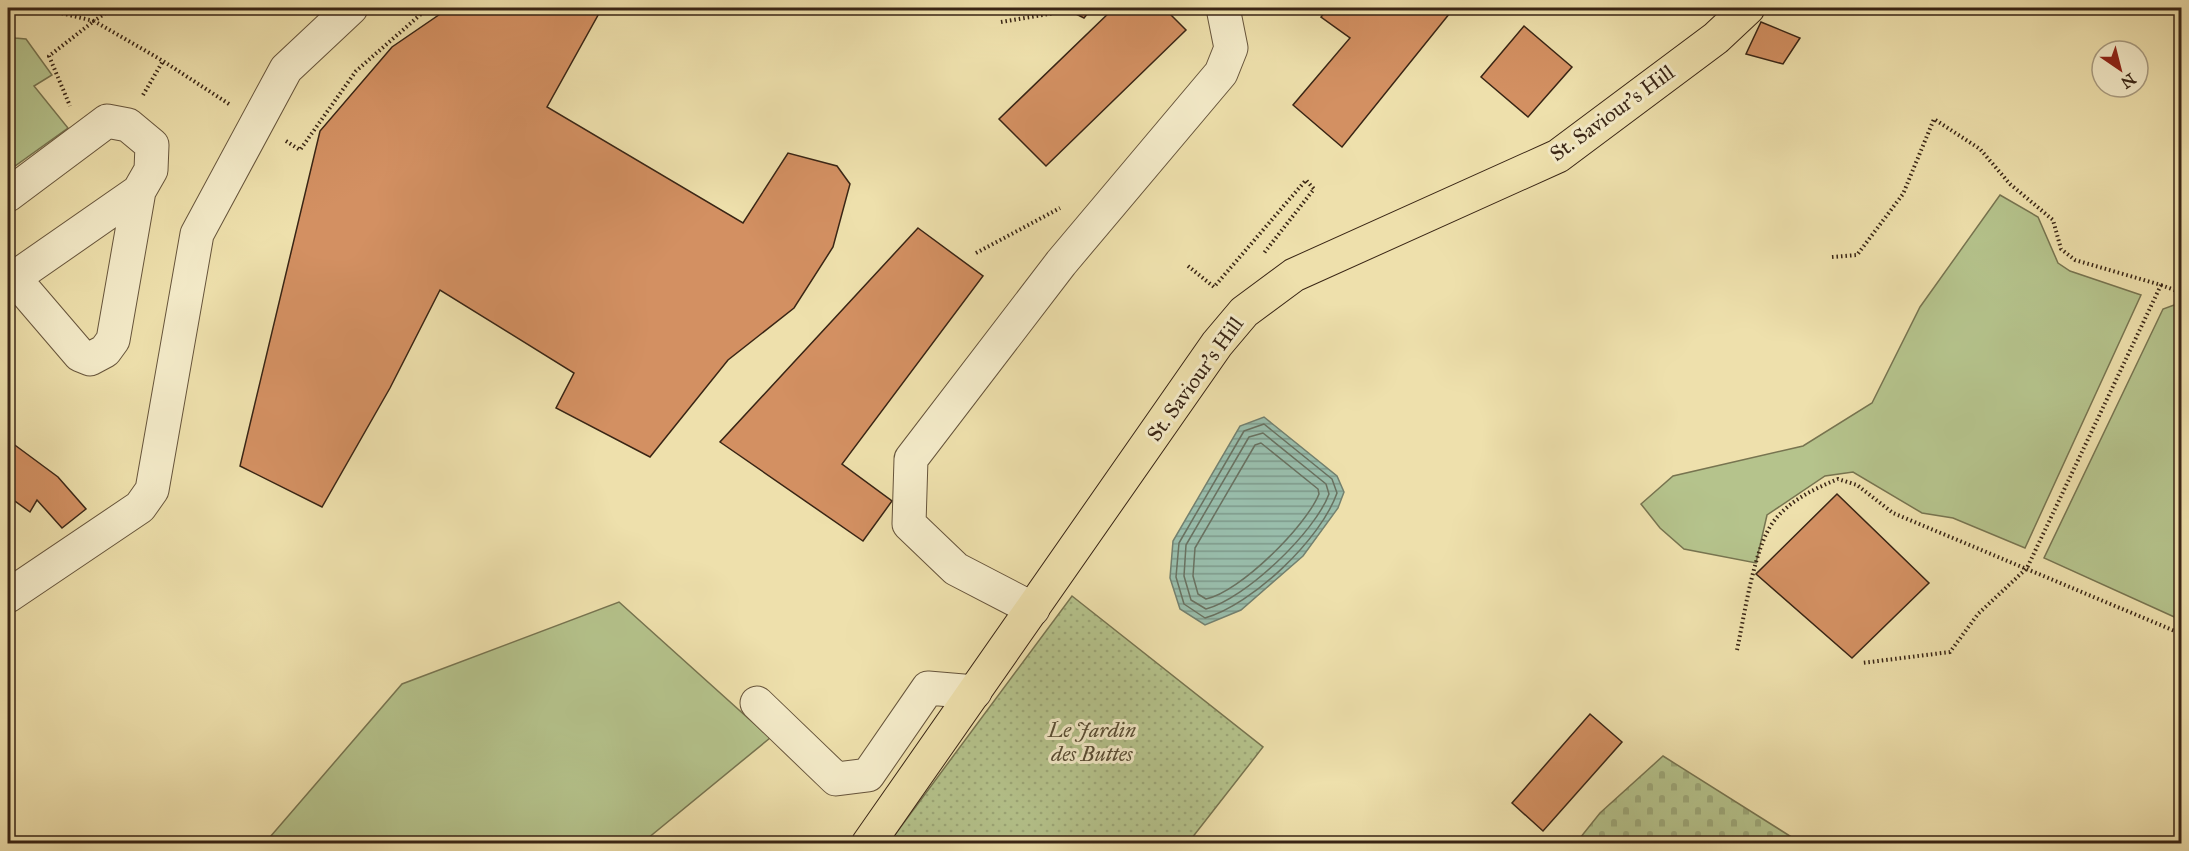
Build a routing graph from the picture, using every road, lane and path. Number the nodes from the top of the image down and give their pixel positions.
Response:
1 (40, 8) edge
2 (351, 8) edge
3 (1223, 8) edge
4 (1748, 8) edge
5 (1061, 12) dead end
6 (1001, 22) dead end
7 (163, 60) dead end
8 (128, 125) junction
9 (90, 133) junction
10 (139, 191) junction
11 (8, 195) edge
12 (1308, 197) dead end
13 (1832, 257) dead end
14 (1188, 266) dead end
15 (11, 277) edge
16 (2161, 285) junction
17 (2181, 293) edge
18 (2027, 568) junction
19 (8, 596) edge
20 (1033, 609) junction
21 (2181, 634) edge
22 (1737, 650) dead end
23 (1862, 663) dead end
24 (975, 692) junction
25 (757, 703) dead end
26 (868, 843) edge

1 - 9 path
2 - 19 lane
3 - 20 lane
4 - 20 main road, St. Saviour's Hill
5 - 6 path
7 - 8 path
8 - 9 lane
8 - 10 lane
9 - 11 lane
10 - 15 lane
10 - 15 lane
12 - 14 path
13 - 16 path
16 - 17 path
16 - 18 path
18 - 21 path
18 - 22 path
18 - 23 path
20 - 24 main road, St. Saviour's Hill
24 - 25 lane
24 - 26 main road, St. Saviour's Hill

